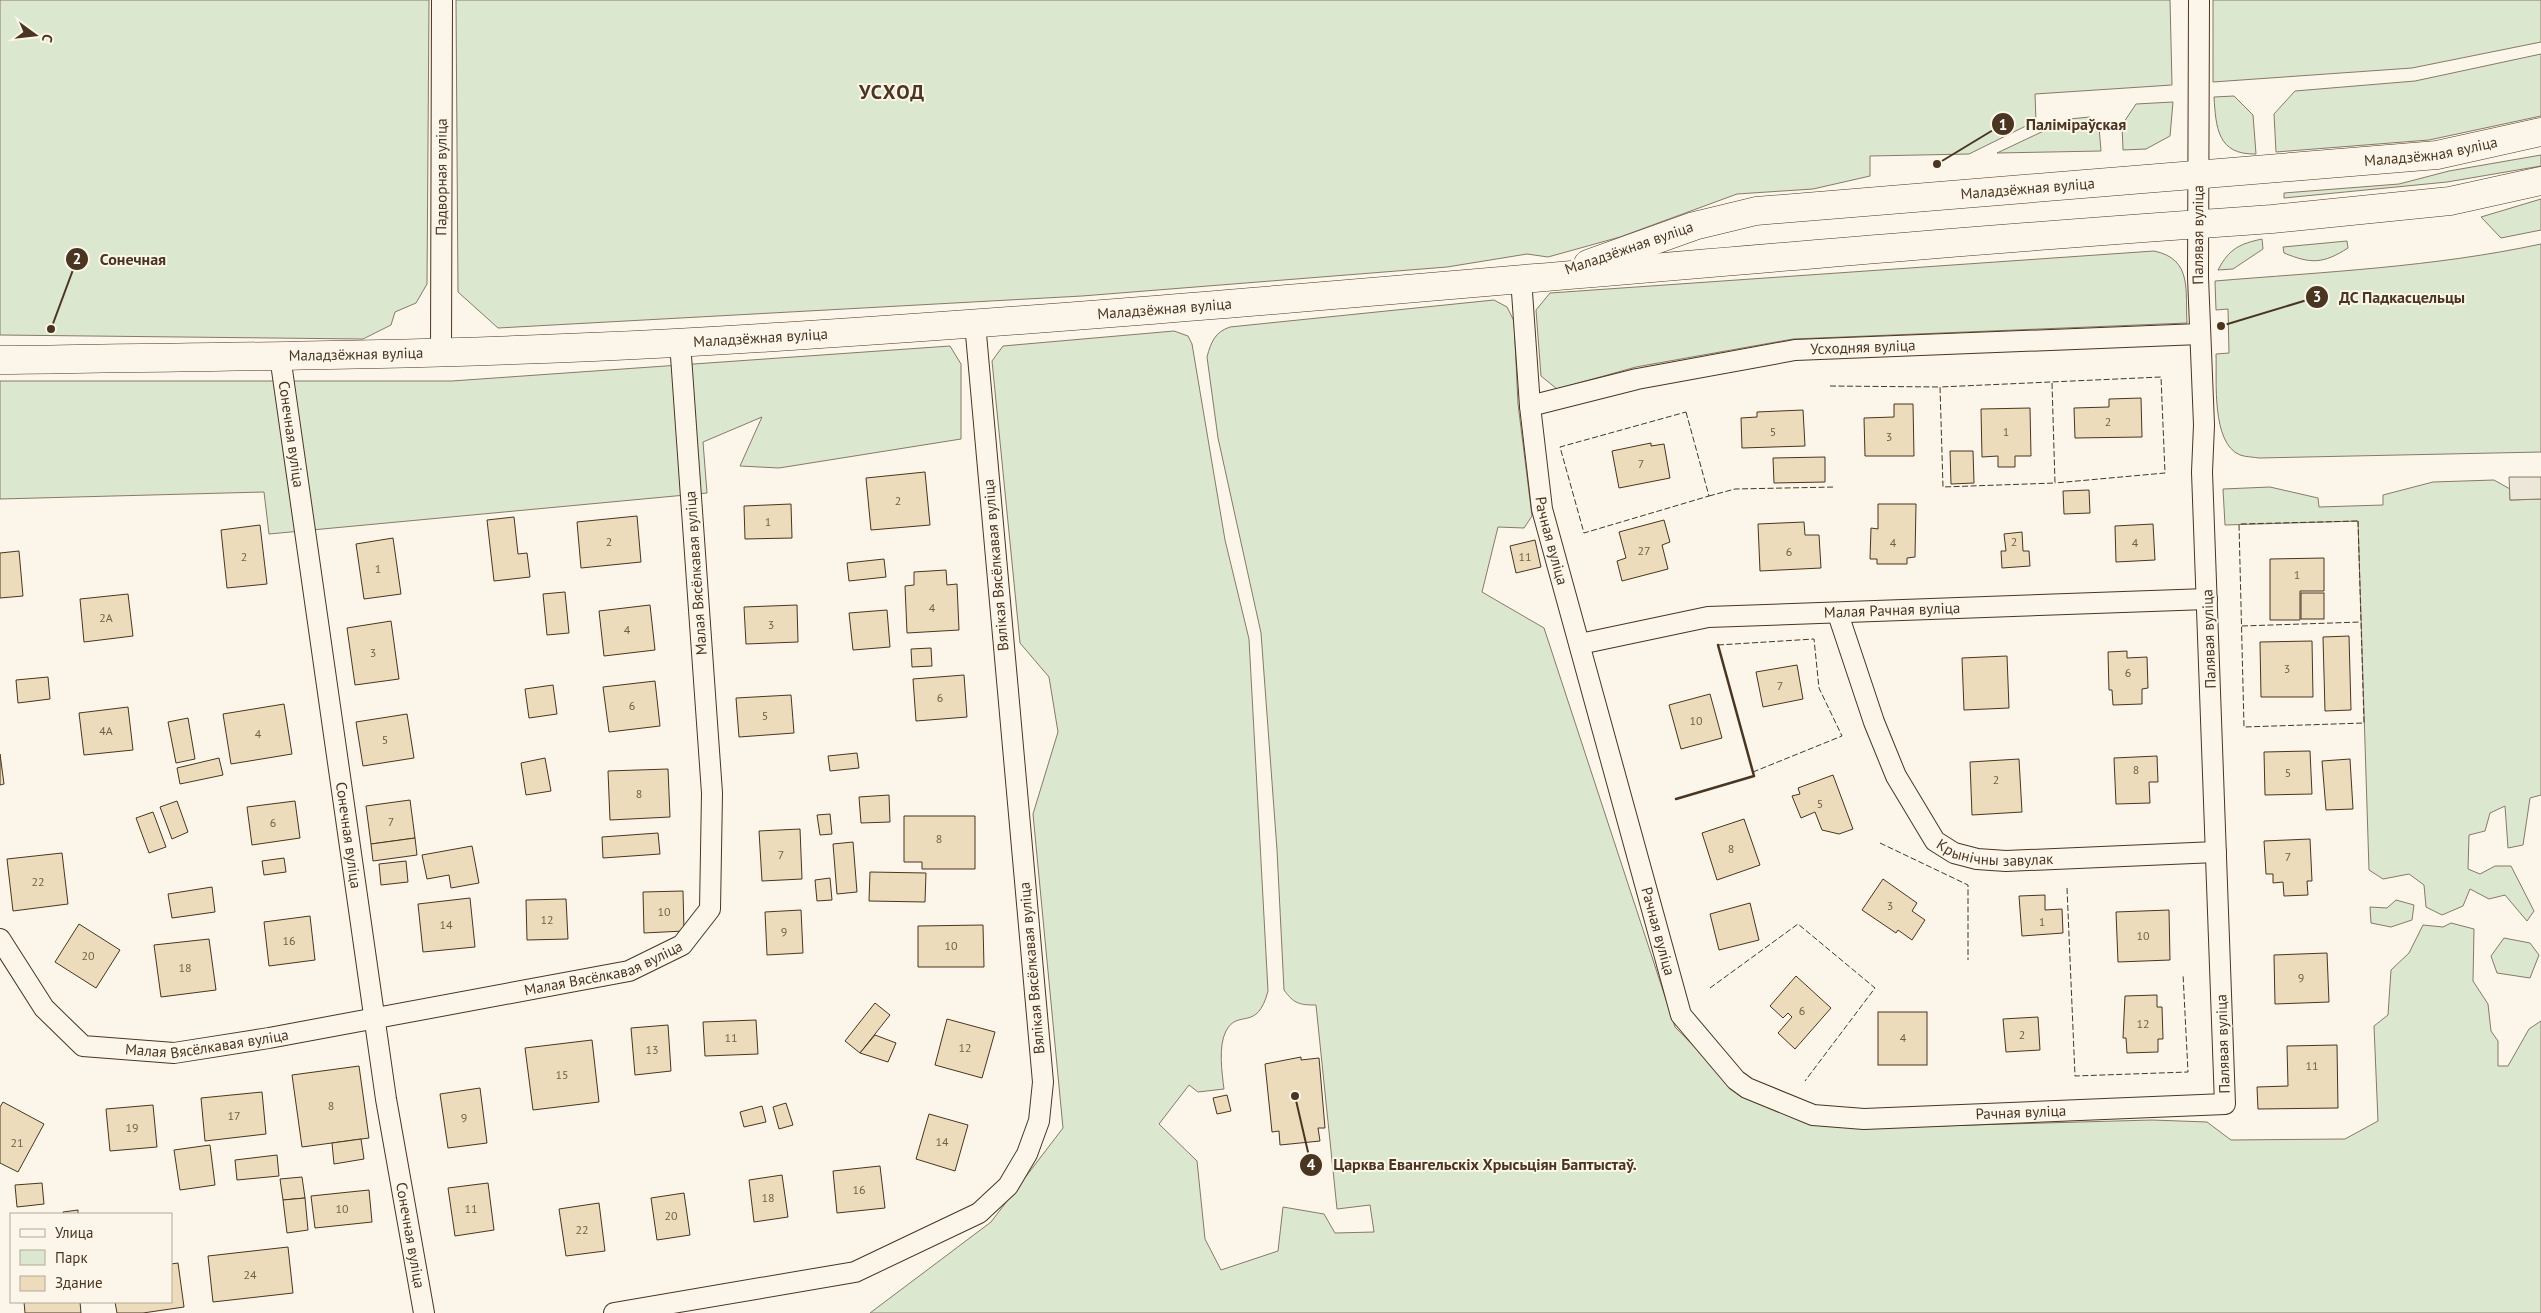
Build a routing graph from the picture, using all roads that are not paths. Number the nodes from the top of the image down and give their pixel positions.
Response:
1 (442, 0) edge
2 (2199, 0) edge
3 (2541, 132) edge
4 (2199, 175) junction
5 (2541, 182) edge
6 (2199, 224) junction
7 (1520, 278) junction
8 (975, 323) junction
9 (2200, 334) junction
10 (680, 342) junction
11 (441, 353) junction
12 (280, 356) junction
13 (0, 360) edge
14 (1530, 406) junction
15 (2207, 600) junction
16 (1838, 614) junction
17 (1580, 644) junction
18 (2216, 852) junction
19 (0, 939) edge
20 (374, 1018) junction
21 (2225, 1104) joint
22 (424, 1313) edge
23 (614, 1313) edge

1 - 11 street, Падворная вуліца
2 - 4 street, Палявая вуліца
3 - 4 main road, Маладзёжная вуліца
4 - 6 street, Палявая вуліца
4 - 7 main road, Маладзёжная вуліца
5 - 6 main road, Маладзёжная вуліца
6 - 7 main road, Маладзёжная вуліца
6 - 9 street, Палявая вуліца
7 - 8 main road, Маладзёжная вуліца
7 - 14 street, Рачная вуліца
8 - 10 main road, Маладзёжная вуліца
8 - 23 street, Вялікая Вясёлкавая вуліца
9 - 14 street, Усходняя вуліца
9 - 15 street, Палявая вуліца
10 - 11 main road, Маладзёжная вуліца
10 - 20 street, Малая Вясёлкавая вуліца
11 - 12 main road, Маладзёжная вуліца
12 - 13 main road, Маладзёжная вуліца
12 - 20 street, Сонечная вуліца
14 - 17 street, Рачная вуліца
15 - 16 street, Малая Рачная вуліца
15 - 18 street, Палявая вуліца
16 - 17 street, Малая Рачная вуліца
16 - 18 street, Крынічны завулак
17 - 21 street, Рачная вуліца
18 - 21 street, Палявая вуліца
19 - 20 street, Малая Вясёлкавая вуліца
20 - 22 street, Сонечная вуліца

